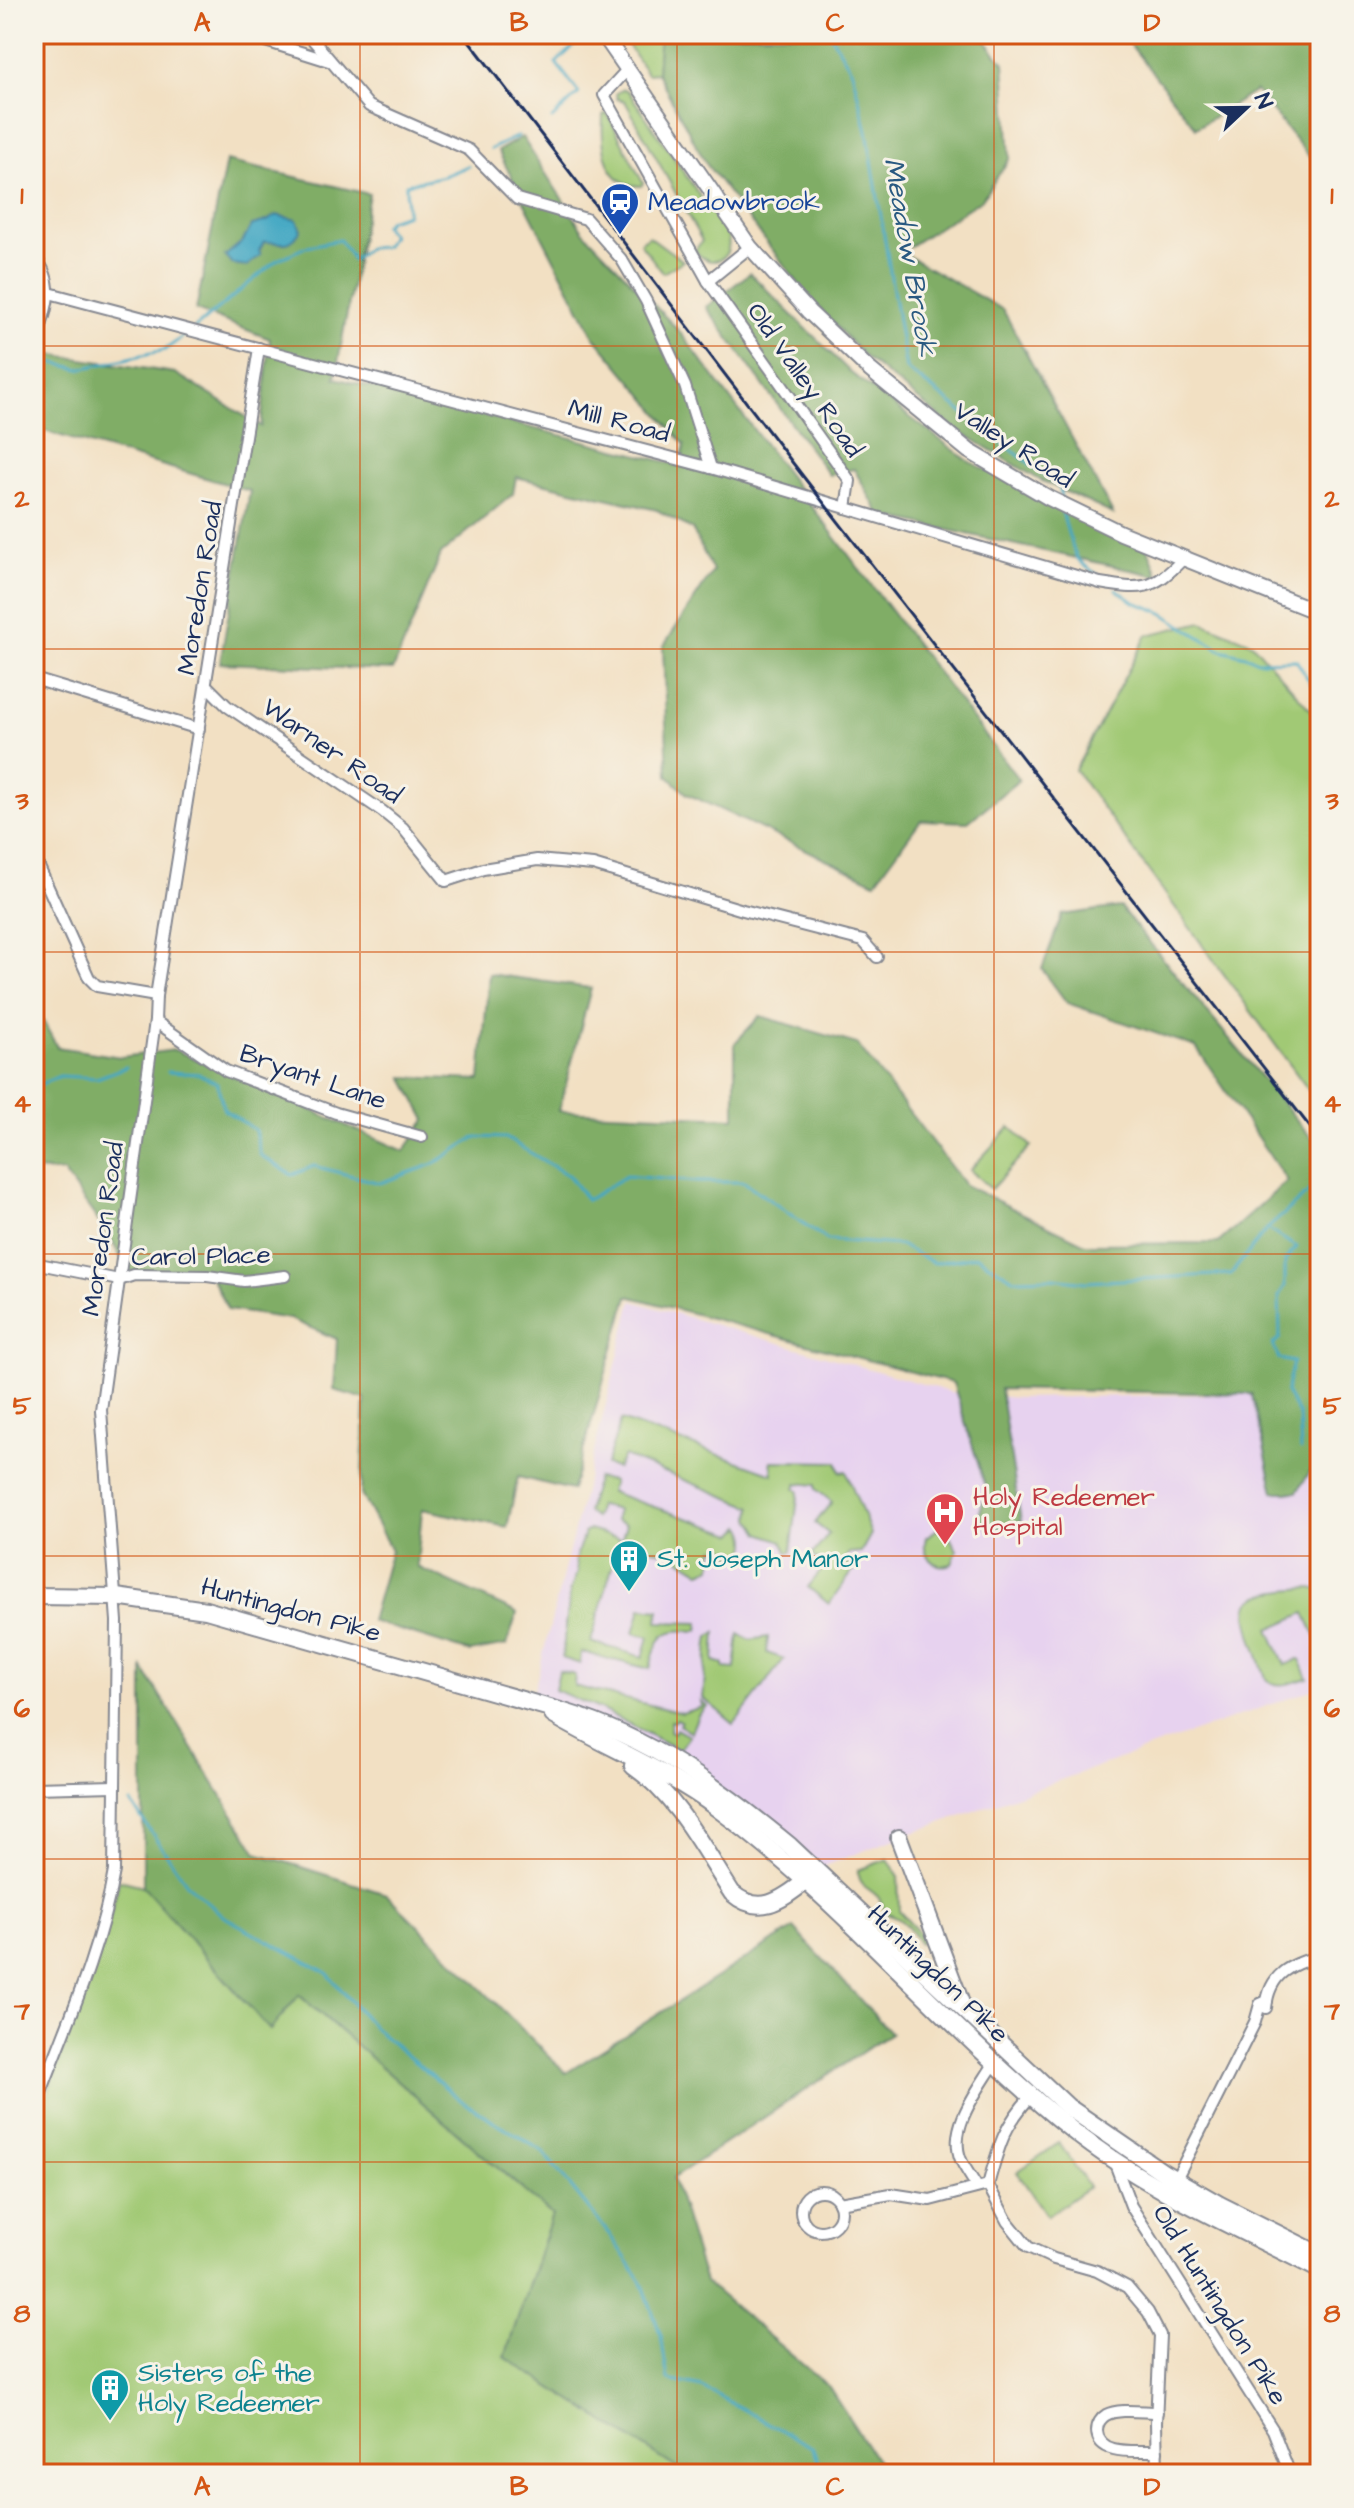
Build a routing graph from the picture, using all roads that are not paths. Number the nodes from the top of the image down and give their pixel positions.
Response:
1 (243, 34) edge
2 (308, 34) edge
3 (603, 34) edge
4 (329, 61) junction
5 (626, 71) junction
6 (750, 247) junction
7 (34, 256) edge
8 (708, 281) junction
9 (34, 289) edge
10 (50, 293) junction
11 (34, 348) edge
12 (259, 348) junction
13 (711, 468) junction
14 (846, 508) junction
15 (1183, 559) junction
16 (1320, 613) edge
17 (34, 679) edge
18 (207, 686) junction
19 (199, 729) junction
20 (34, 856) edge
21 (877, 957) dead end
22 (156, 996) junction
23 (155, 1021) junction
24 (422, 1137) dead end
25 (34, 1263) edge
26 (285, 1276) dead end
27 (119, 1280) junction
28 (34, 1596) edge
29 (116, 1597) junction
30 (531, 1702) junction
31 (596, 1741) junction
32 (115, 1786) junction
33 (34, 1788) edge
34 (899, 1838) dead end
35 (806, 1881) junction
36 (1320, 1956) edge
37 (964, 2011) junction
38 (995, 2062) junction
39 (1031, 2096) junction
40 (34, 2111) edge
41 (1113, 2159) junction
42 (1176, 2179) junction
43 (982, 2186) junction
44 (839, 2203) dead end
45 (1320, 2255) edge
46 (1320, 2270) edge
47 (1157, 2412) junction
48 (1157, 2451) junction
49 (1157, 2474) edge
50 (1290, 2474) edge

1 - 4 street
2 - 4 street
3 - 5 main road, Valley Road
4 - 13 street
5 - 6 main road, Valley Road
5 - 8 street, Old Valley Road
6 - 8 street
6 - 15 main road, Valley Road
7 - 10 street
8 - 14 street, Old Valley Road
9 - 10 street, Mill Road
10 - 11 street
10 - 12 street, Mill Road
12 - 13 street, Mill Road
12 - 18 street, Moredon Road
13 - 14 street, Mill Road
14 - 15 street, Mill Road
15 - 16 main road, Valley Road
17 - 19 street
18 - 19 street, Moredon Road
18 - 21 street, Warner Road
19 - 22 street, Moredon Road
20 - 22 street
22 - 23 street, Moredon Road
23 - 24 street, Bryant Lane
23 - 27 street, Moredon Road
25 - 27 street, Carol Place
26 - 27 street, Carol Place
27 - 29 street, Moredon Road
28 - 29 main road, Huntingdon Pike
29 - 30 main road, Huntingdon Pike
29 - 32 street, Moredon Road
30 - 31 main road, Huntingdon Pike
30 - 37 main road, Huntingdon Pike
31 - 35 main road, Huntingdon Pike
31 - 35 main road
32 - 33 street
32 - 40 street, Moredon Road
34 - 37 main road
35 - 38 main road, Huntingdon Pike
36 - 42 street
37 - 42 main road, Huntingdon Pike
38 - 39 main road, Huntingdon Pike
38 - 43 street
39 - 41 main road, Huntingdon Pike
39 - 43 street
41 - 46 main road, Huntingdon Pike
41 - 50 street, Old Huntingdon Pike
42 - 45 main road, Huntingdon Pike
43 - 44 street
43 - 47 street
47 - 48 street
47 - 48 street
48 - 49 street

